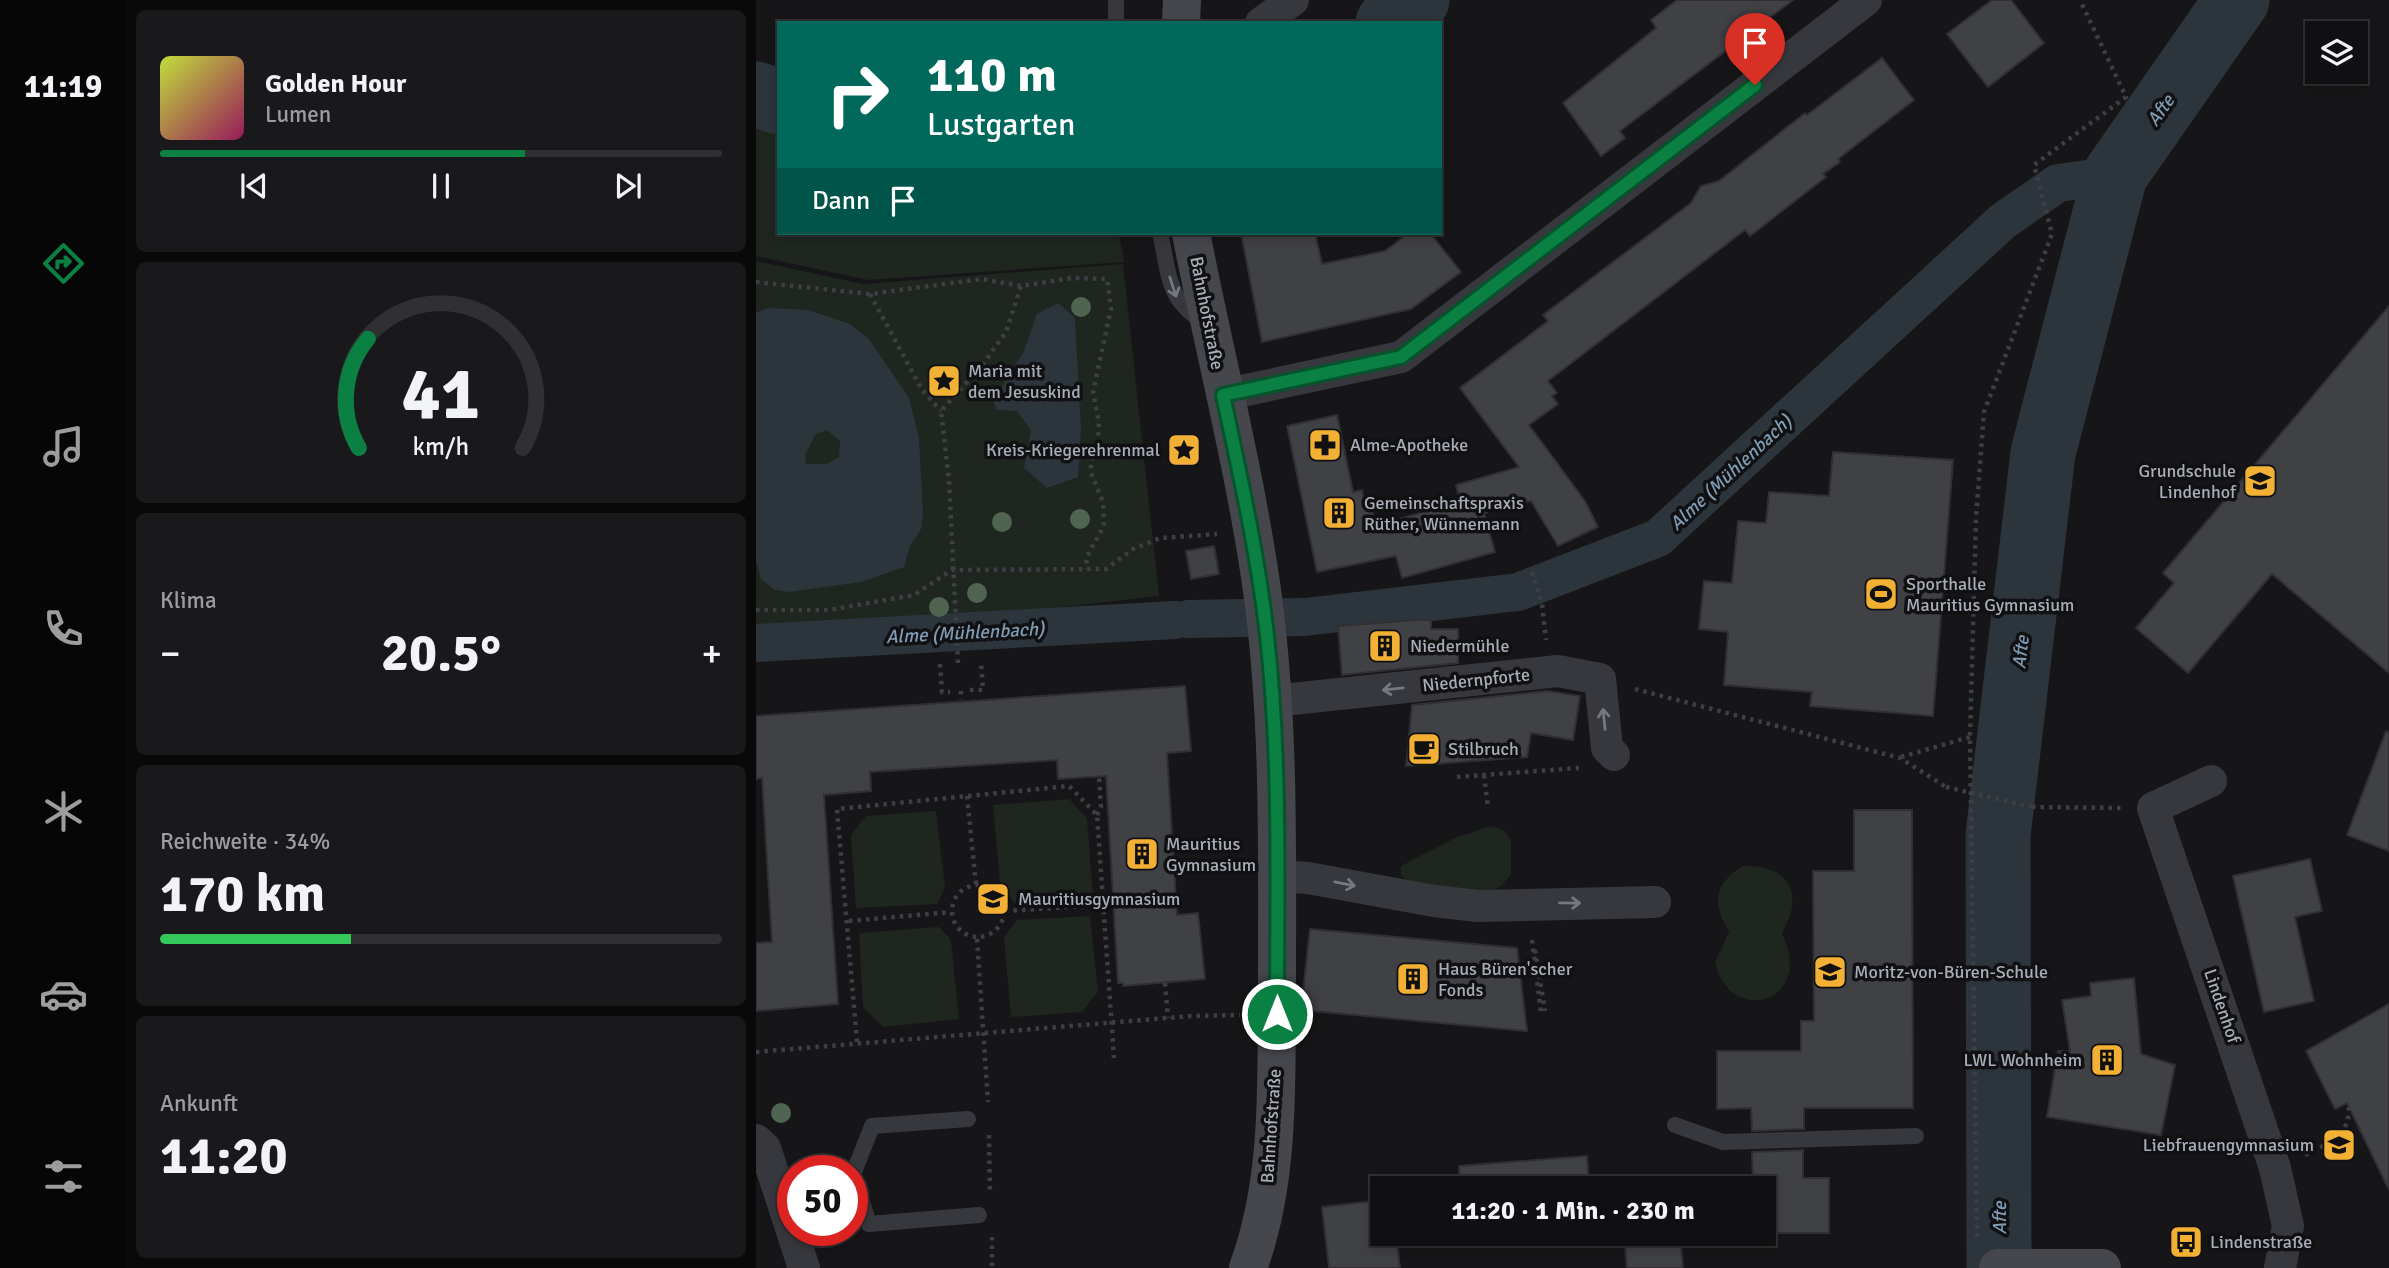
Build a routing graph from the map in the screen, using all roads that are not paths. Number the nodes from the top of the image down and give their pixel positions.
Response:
1 (1116, 0) edge
2 (1182, 0) edge
3 (1293, 0) edge
4 (1866, 0) edge
5 (1116, 21) edge
6 (1181, 21) edge
7 (1264, 21) edge
8 (1160, 235) edge
9 (1191, 235) edge
10 (1209, 326) junction
11 (1223, 395) junction
12 (1273, 701) junction
13 (1614, 755) road end
14 (2211, 781) dead end
15 (1277, 876) junction
16 (1655, 902) dead end
17 (968, 1119) dead end
18 (1675, 1125) dead end
19 (1916, 1136) dead end
20 (756, 1140) edge
21 (861, 1155) edge
22 (777, 1170) edge
23 (979, 1215) dead end
24 (868, 1221) edge
25 (799, 1246) edge
26 (1987, 1254) edge
27 (2091, 1267) edge
28 (804, 1268) edge
29 (1248, 1268) edge
30 (2280, 1268) edge

1 - 5 lane
2 - 6 main road
3 - 7 street
4 - 11 street
8 -> 10 lane
9 - 10 main road, Bahnhofstraße
10 - 11 main road, Bahnhofstraße
11 - 12 main road, Bahnhofstraße
13 -> 12 street, Niedernpforte
12 - 15 main road, Bahnhofstraße
14 - 30 street, Lindenhof
15 -> 16 street
15 - 29 main road, Bahnhofstraße
17 - 21 lane
18 - 19 lane
20 - 22 street
23 - 24 lane
25 - 28 street
26 - 27 main road

